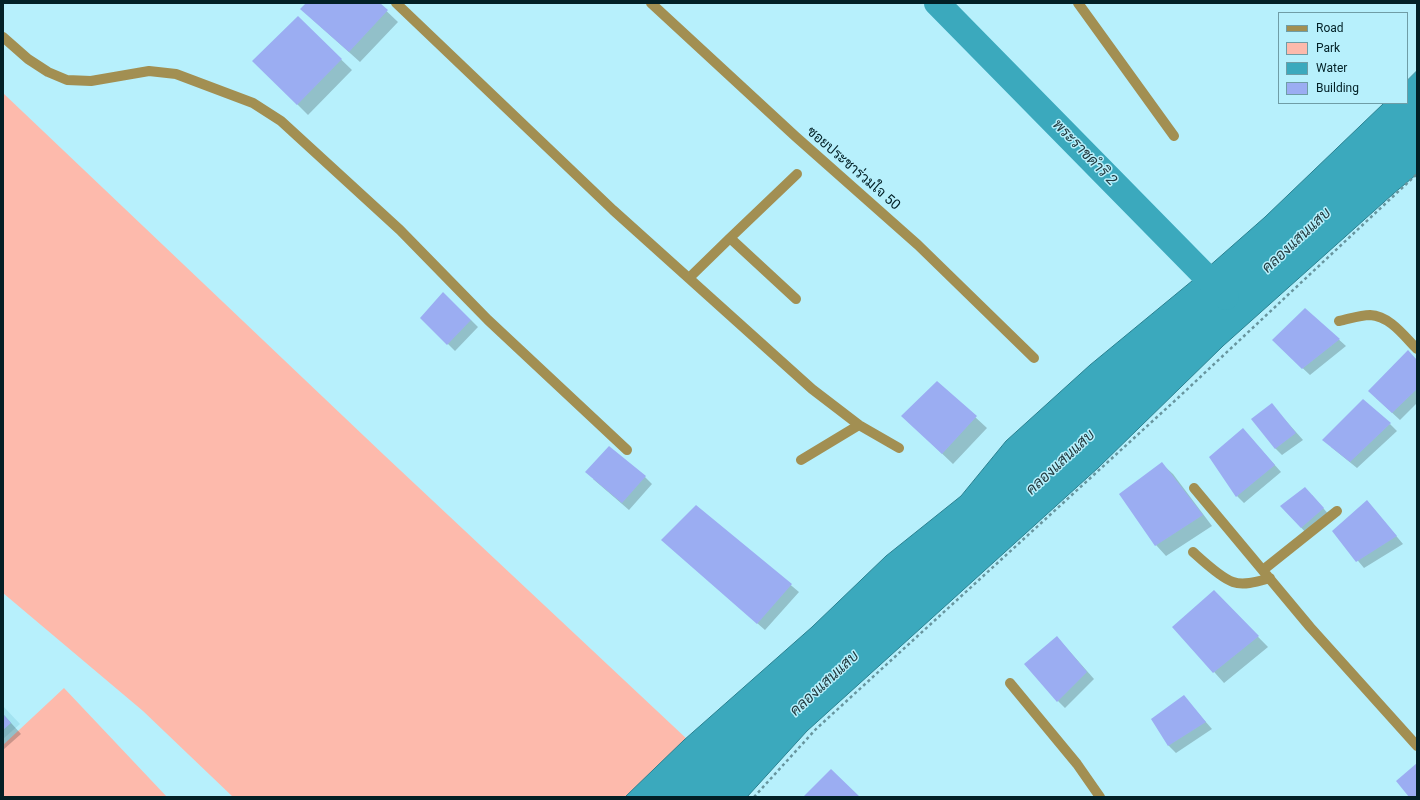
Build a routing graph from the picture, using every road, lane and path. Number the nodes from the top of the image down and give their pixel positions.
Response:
1 (396, 3) edge
2 (651, 3) edge
3 (1078, 3) edge
4 (3, 37) edge
5 (1174, 136) dead end
6 (797, 174) dead end
7 (1417, 174) edge
8 (730, 238) junction
9 (689, 278) junction
10 (796, 299) dead end
11 (1339, 321) dead end
12 (1417, 349) edge
13 (1034, 358) dead end
14 (859, 425) junction
15 (899, 448) dead end
16 (627, 450) dead end
17 (801, 460) dead end
18 (1194, 488) dead end
19 (1337, 511) dead end
20 (1192, 552) dead end
21 (1263, 570) junction
22 (1270, 578) junction
23 (1010, 683) dead end
24 (1417, 746) edge
25 (754, 797) edge
26 (1100, 797) edge

1 - 9 street
2 - 13 street, ซอยประชาร่วมใจ 50
3 - 5 street
4 - 16 street
6 - 8 street
7 - 25 path
8 - 9 street
8 - 10 street
9 - 14 street
11 - 12 street
14 - 15 street
14 - 17 street
18 - 21 street
19 - 21 street
20 - 22 street
21 - 22 street
22 - 24 street
23 - 26 street

